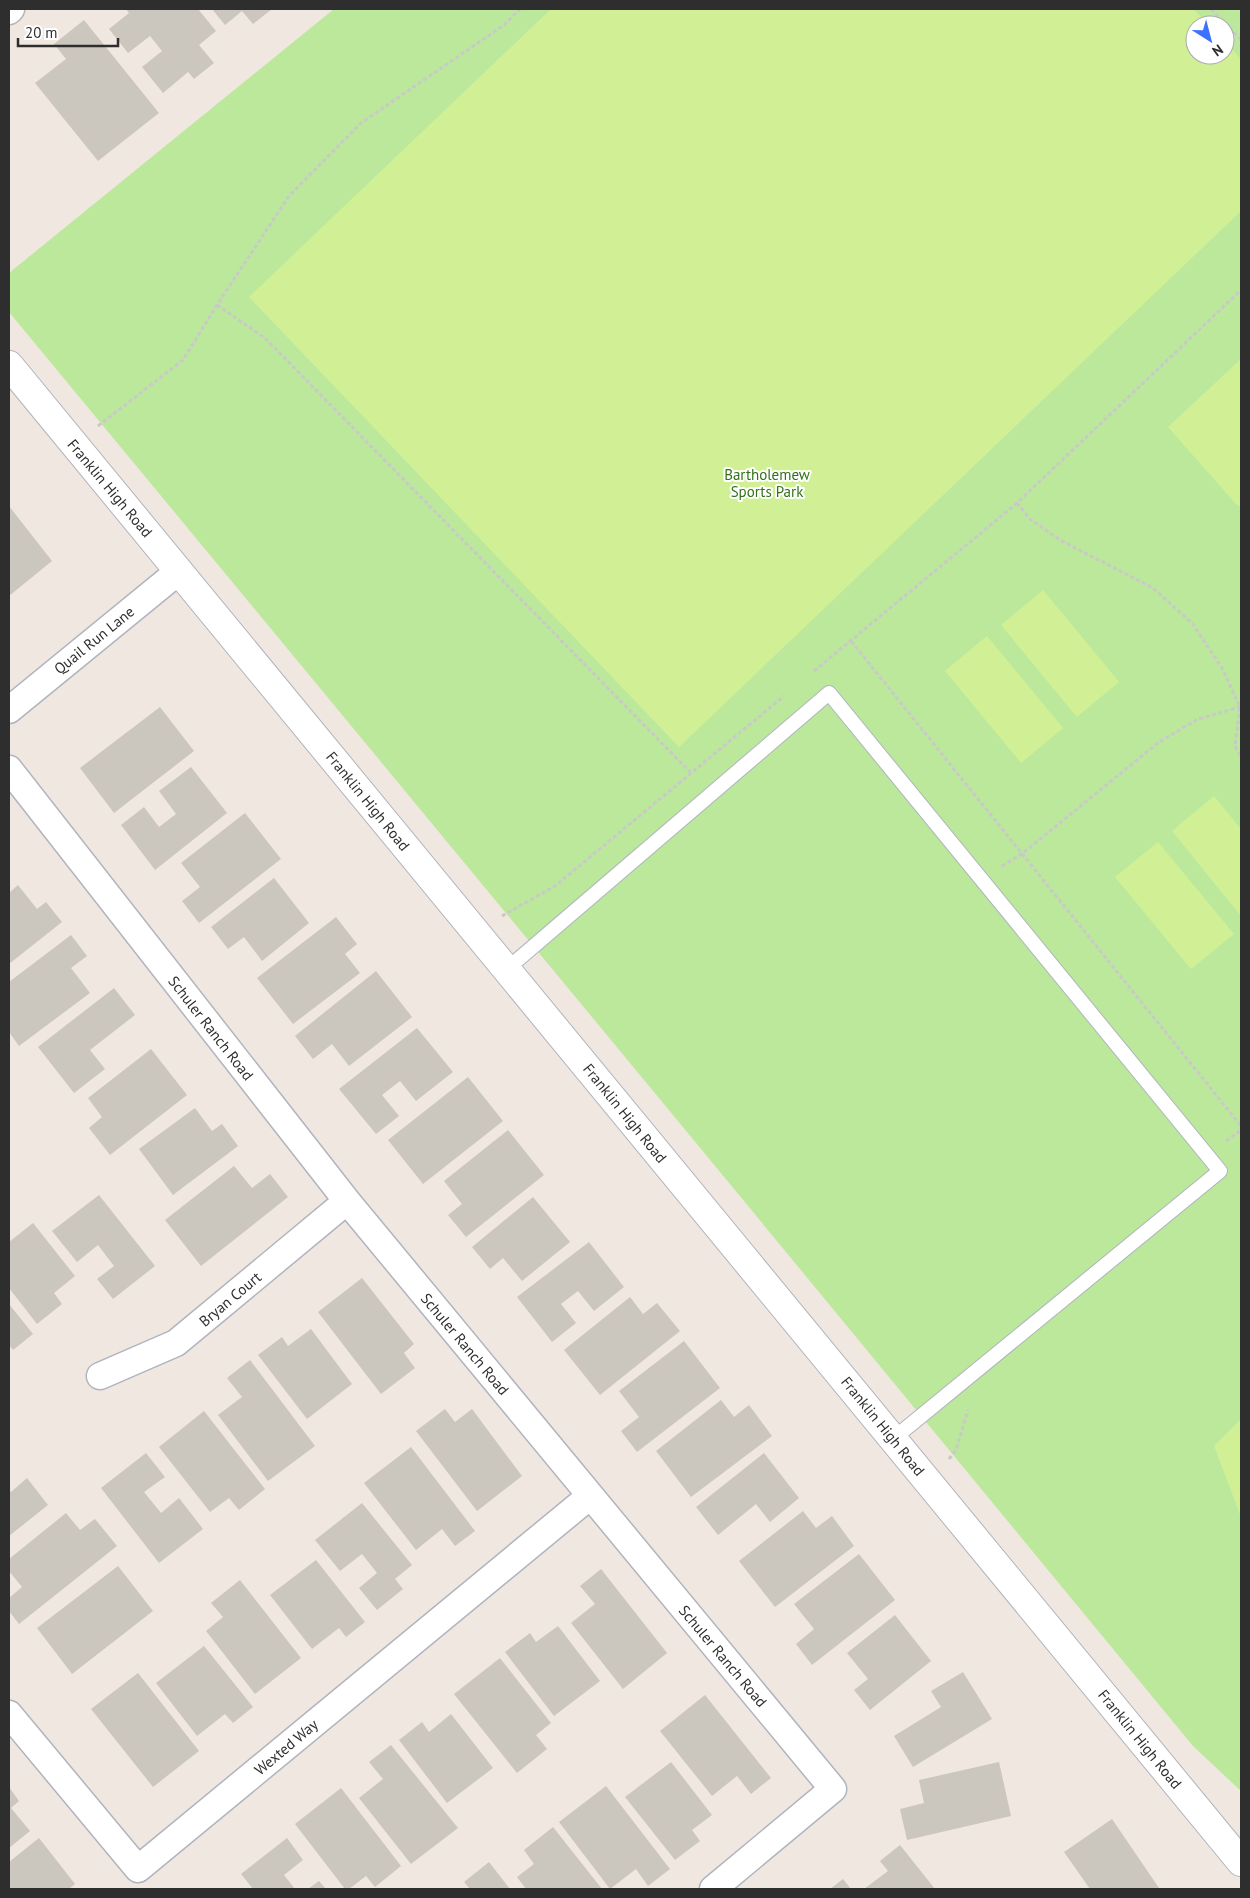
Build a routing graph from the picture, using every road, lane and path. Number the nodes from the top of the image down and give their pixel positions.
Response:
1 (520, 9) edge
2 (1211, 9) edge
3 (1241, 40) edge
4 (1241, 290) edge
5 (217, 305) junction
6 (9, 365) edge
7 (74, 444) junction
8 (1017, 503) junction
9 (179, 570) junction
10 (851, 641) junction
11 (813, 672) dead end
12 (790, 691) dead end
13 (1240, 707) junction
14 (9, 710) edge
15 (1241, 757) edge
16 (9, 769) edge
17 (691, 773) junction
18 (1024, 854) junction
19 (980, 878) junction
20 (476, 931) junction
21 (507, 969) junction
22 (1241, 1126) edge
23 (347, 1202) junction
24 (100, 1376) dead end
25 (968, 1409) dead end
26 (893, 1438) junction
27 (930, 1483) junction
28 (590, 1496) junction
29 (9, 1714) edge
30 (1241, 1862) edge
31 (713, 1889) edge

1 - 5 path
2 - 3 path
4 - 8 path
5 - 7 path
5 - 17 path
6 - 7 street, Franklin High Road
7 - 9 street, Franklin High Road
8 - 10 path
8 - 13 path
9 - 14 street, Quail Run Lane
9 - 20 street, Franklin High Road
10 - 11 path
10 - 18 path
12 - 17 path
13 - 15 path
13 - 18 path
16 - 23 street, Schuler Ranch Road
17 - 20 path
18 - 19 path
18 - 22 path
19 - 21 lane
19 - 26 lane
20 - 21 street, Franklin High Road
21 - 26 street, Franklin High Road
23 - 24 street, Bryan Court
23 - 28 street, Schuler Ranch Road
25 - 27 path
26 - 27 street, Franklin High Road
27 - 30 street, Franklin High Road
28 - 29 street, Wexted Way
28 - 31 street, Schuler Ranch Road

